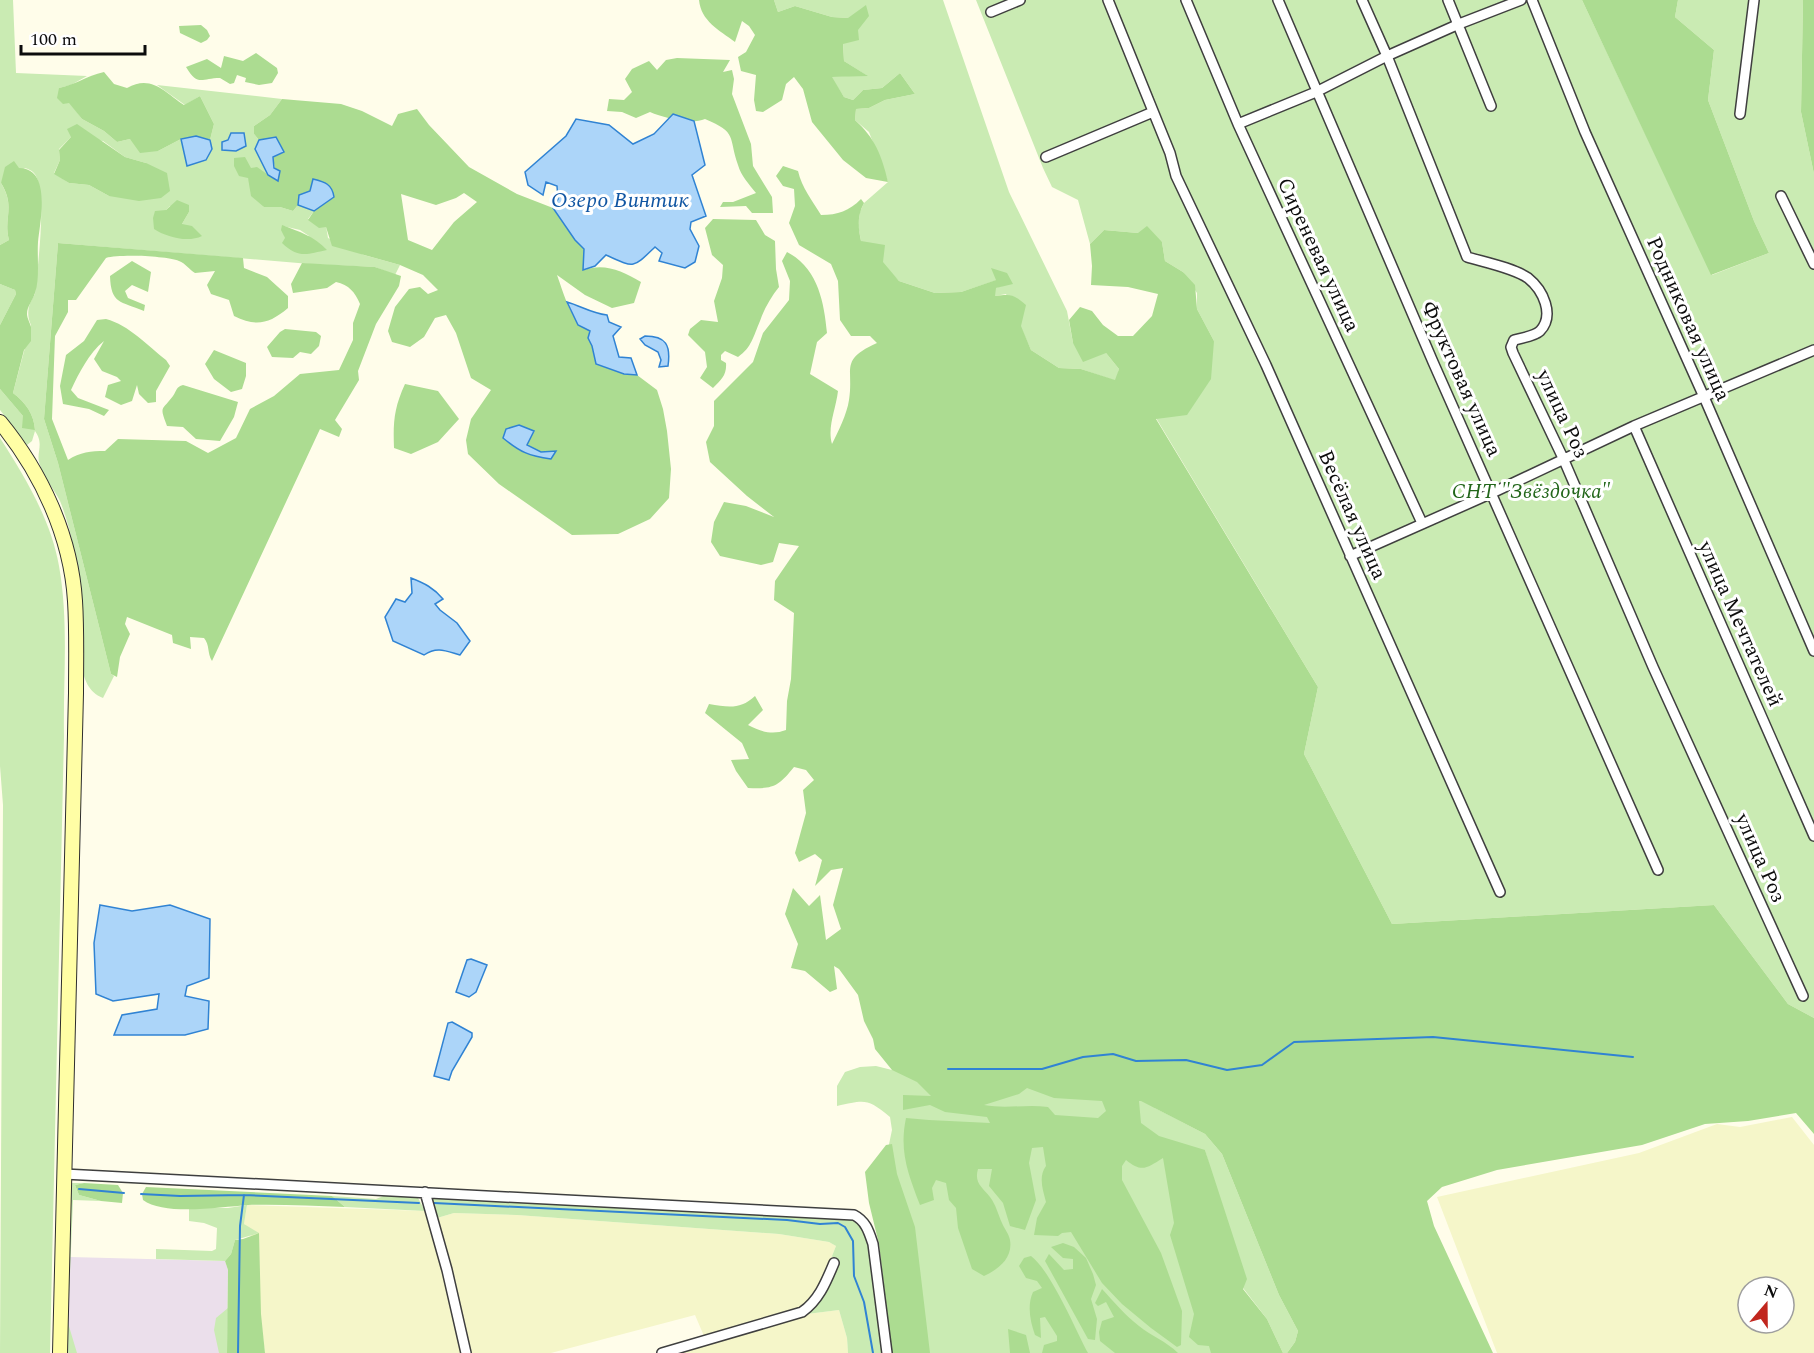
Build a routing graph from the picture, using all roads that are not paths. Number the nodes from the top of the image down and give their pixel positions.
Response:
1 (1020, 0) edge
2 (1108, 0) edge
3 (1186, 0) edge
4 (1278, 0) edge
5 (1362, 0) edge
6 (1448, 0) edge
7 (1521, 0) edge
8 (1532, 0) edge
9 (1754, 0) edge
10 (991, 12) dead end
11 (1459, 24) junction
12 (1387, 56) junction
13 (1316, 92) junction
14 (1491, 106) dead end
15 (1153, 112) junction
16 (1740, 114) dead end
17 (1238, 124) junction
18 (1046, 157) dead end
19 (1781, 196) dead end
20 (1814, 264) edge
21 (1814, 350) edge
22 (1704, 397) junction
23 (0, 422) edge
24 (1634, 426) junction
25 (1563, 458) junction
26 (1492, 493) junction
27 (1422, 523) junction
28 (1350, 556) junction
29 (1814, 651) edge
30 (1814, 836) edge
31 (1658, 870) dead end
32 (1500, 892) dead end
33 (1803, 996) dead end
34 (64, 1174) junction
35 (425, 1192) junction
36 (834, 1263) dead end
37 (60, 1353) edge
38 (466, 1353) edge
39 (662, 1353) edge
40 (887, 1353) edge

1 - 10 street
2 - 15 street, Весёлая улица
3 - 17 street, Сиреневая улица
4 - 13 street, Фруктовая улица
5 - 12 street, улица Роз
6 - 11 street
7 - 11 street
8 - 22 street, Родниковая улица
9 - 16 street
11 - 12 street
11 - 14 street
12 - 13 street
12 - 25 street, улица Роз
13 - 17 street
13 - 26 street, Фруктовая улица
15 - 18 street
15 - 28 street, Весёлая улица
17 - 27 street, Сиреневая улица
19 - 20 street
21 - 22 street
22 - 24 street
22 - 29 street, Родниковая улица
23 - 34 main road
24 - 25 street
24 - 30 street, улица Мечтателей
25 - 26 street
25 - 33 street, улица Роз
26 - 27 street
26 - 31 street, Фруктовая улица
27 - 28 street
28 - 32 street, Весёлая улица
34 - 35 street
34 - 37 main road
35 - 38 street
35 - 40 street
36 - 39 street

